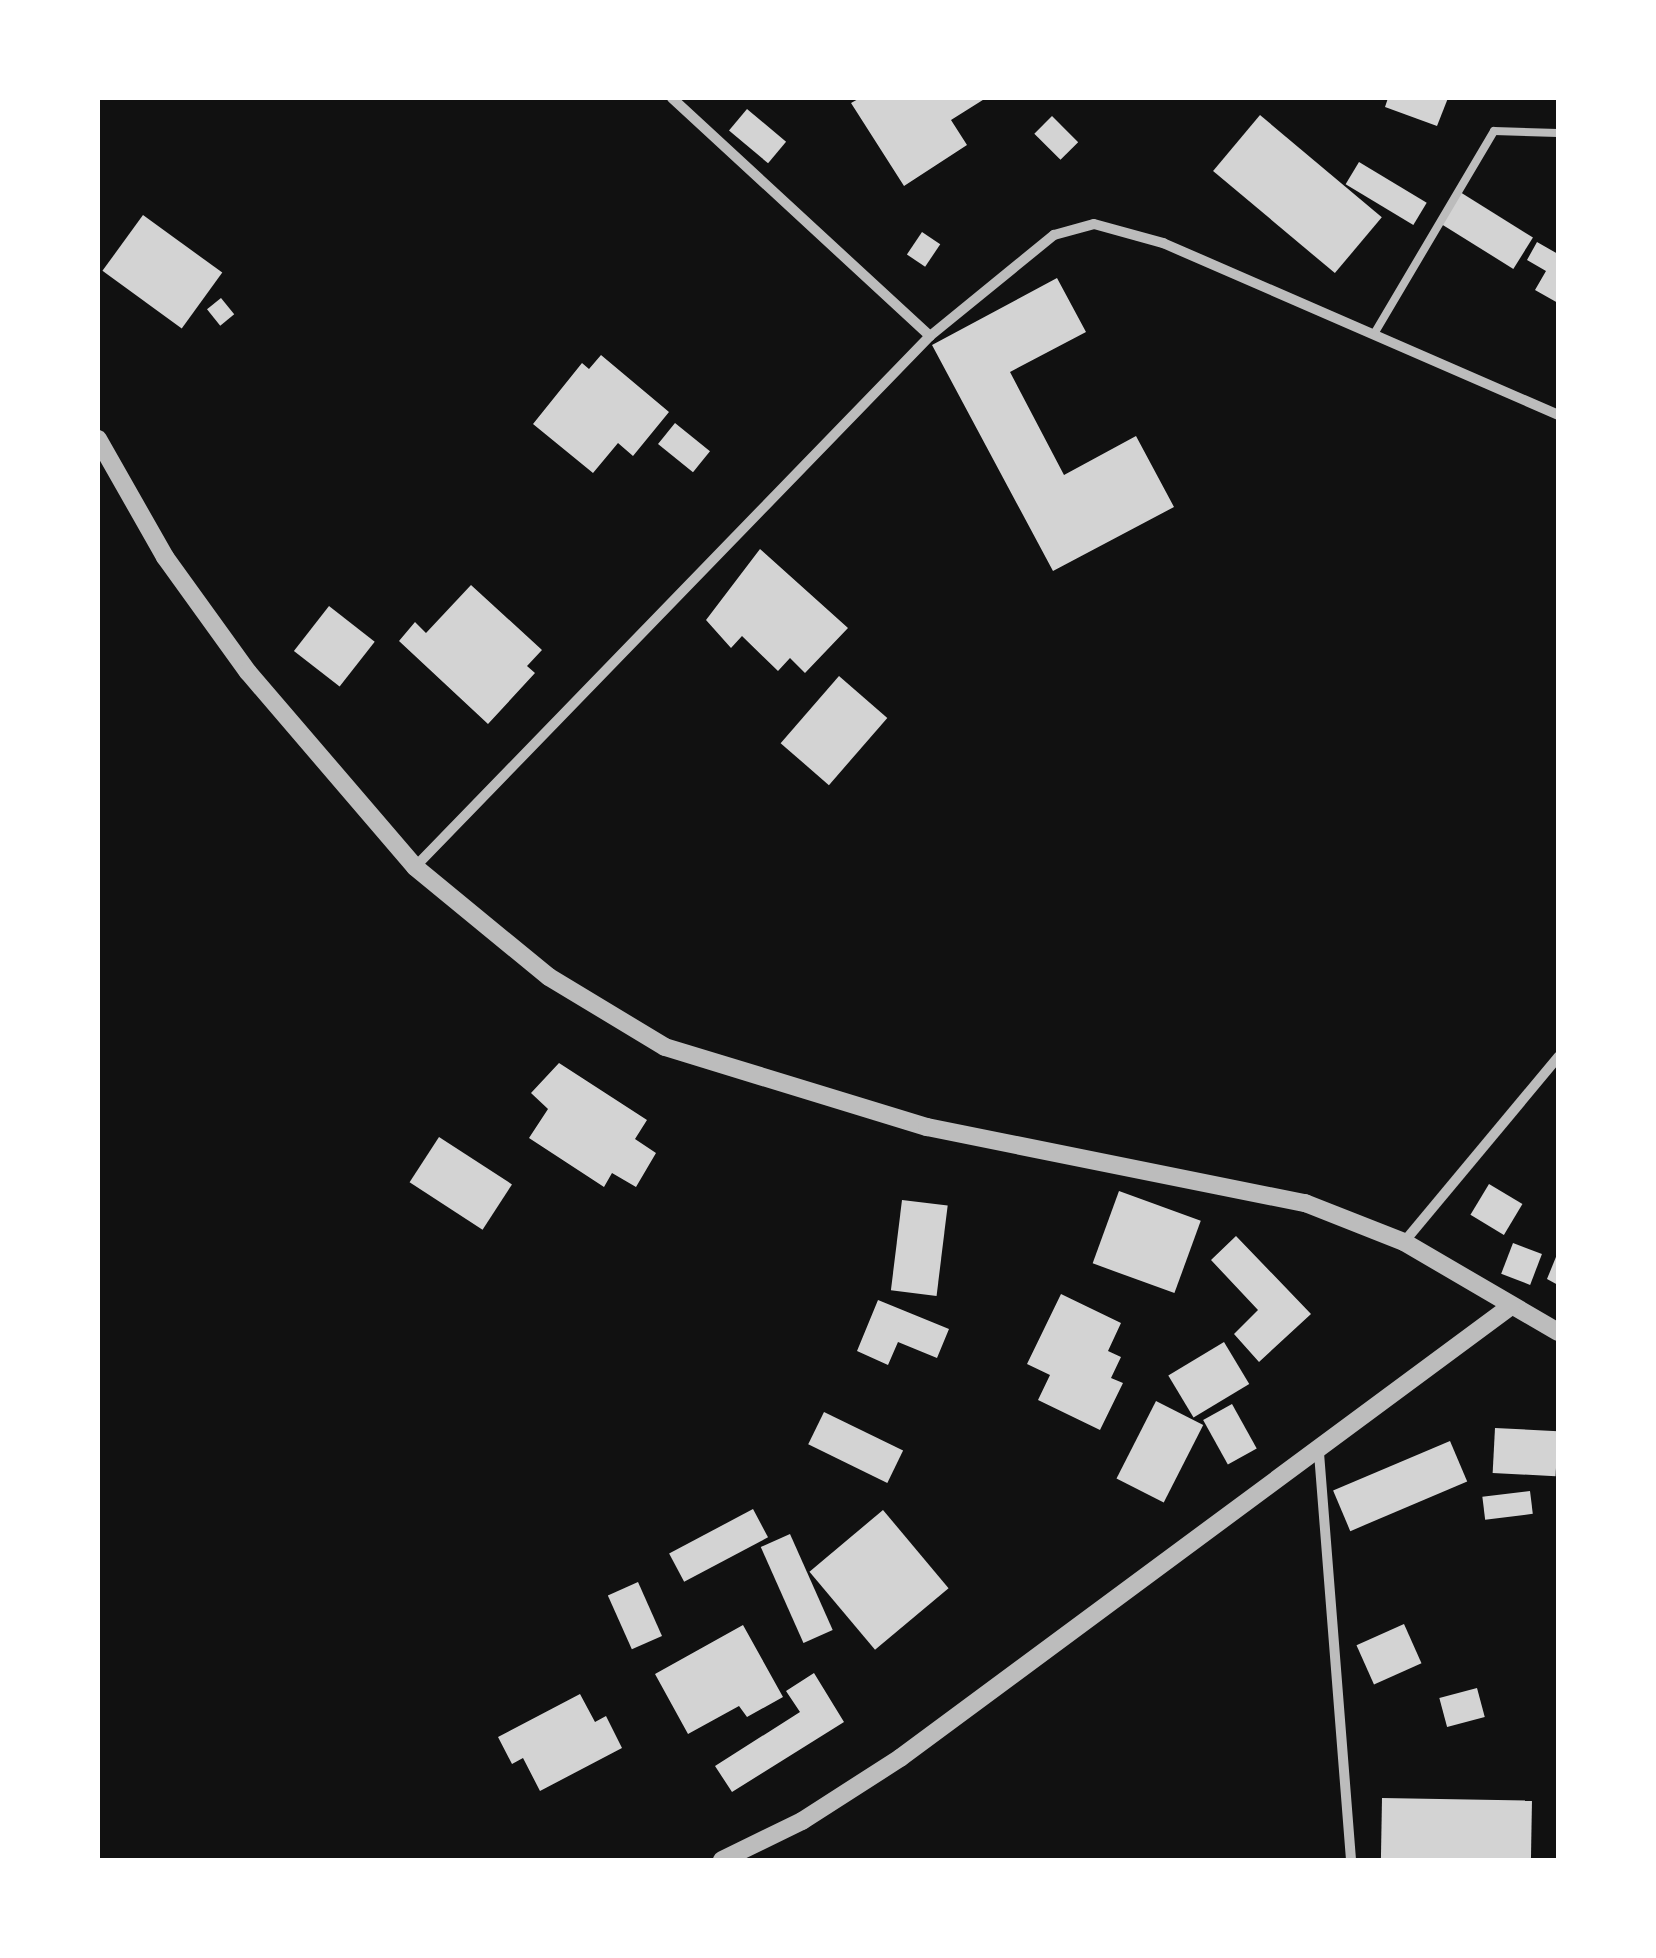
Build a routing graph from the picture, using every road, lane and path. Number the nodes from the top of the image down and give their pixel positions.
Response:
1 (672, 98) edge
2 (1558, 132) edge
3 (1374, 334) junction
4 (930, 336) junction
5 (1558, 414) edge
6 (98, 438) edge
7 (415, 868) junction
8 (1558, 1057) edge
9 (1404, 1242) junction
10 (1511, 1306) junction
11 (1558, 1332) edge
12 (1320, 1453) junction
13 (722, 1860) edge
14 (1351, 1860) edge

1 - 4 street
2 - 3 lane
3 - 4 street
3 - 5 street
4 - 7 street
6 - 7 street
7 - 9 street
8 - 9 street
9 - 10 street
10 - 11 street
10 - 12 street
12 - 13 street
12 - 14 street

